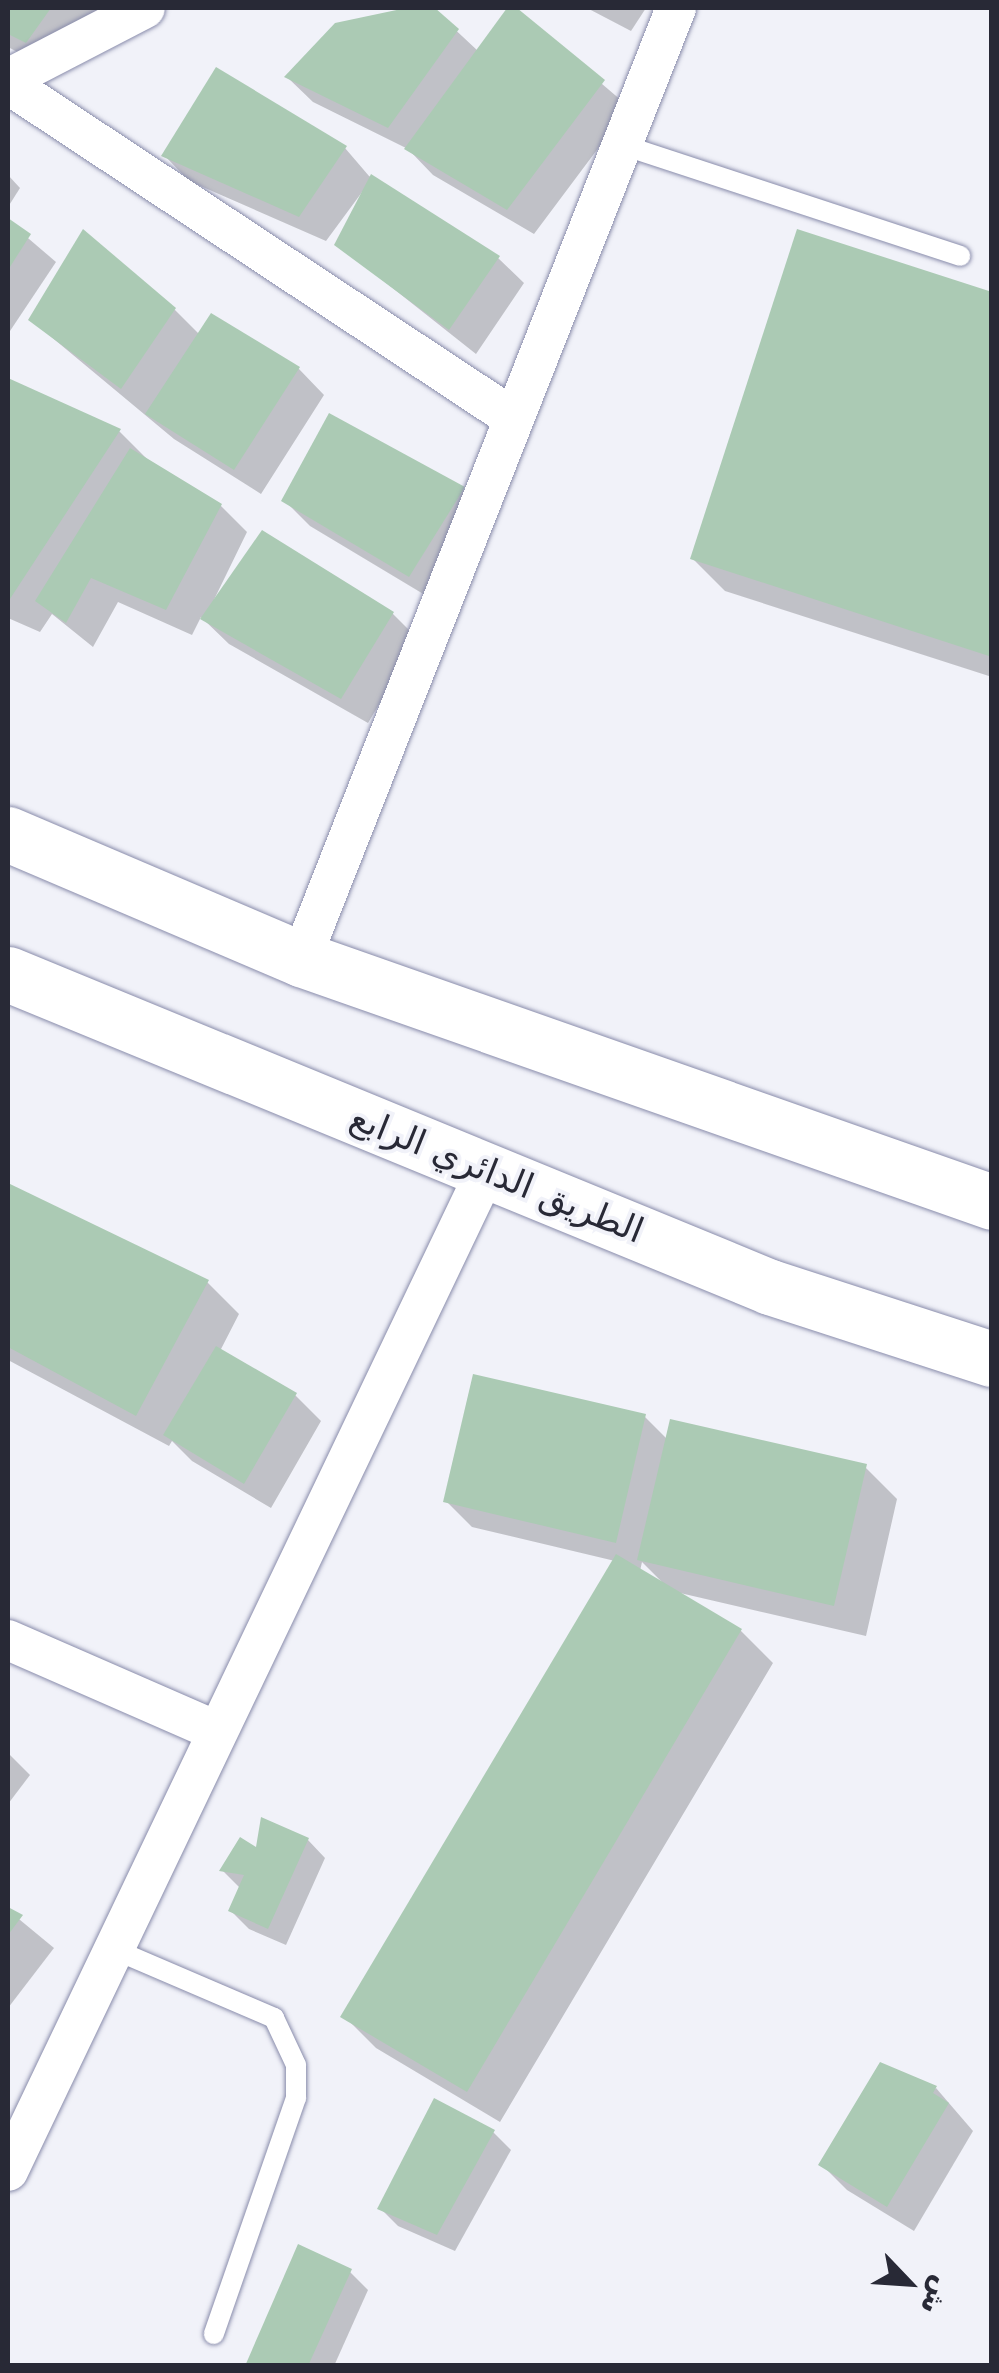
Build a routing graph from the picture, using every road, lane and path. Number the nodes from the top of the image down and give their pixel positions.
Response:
1 (145, 8) edge
2 (676, 8) edge
3 (8, 82) edge
4 (624, 145) junction
5 (960, 256) dead end
6 (513, 418) junction
7 (8, 834) edge
8 (301, 959) junction
9 (8, 974) edge
10 (488, 1169) junction
11 (992, 1202) edge
12 (992, 1359) edge
13 (8, 1640) edge
14 (216, 1731) junction
15 (118, 1951) junction
16 (8, 2172) edge
17 (214, 2334) dead end

1 - 3 street
2 - 4 street
3 - 6 street
4 - 5 lane
4 - 6 street
6 - 8 street
7 - 8 main road
8 - 11 main road
9 - 10 main road, الطريق الدائري الرابع
10 - 12 main road, الطريق الدائري الرابع
10 - 14 street
13 - 14 street
14 - 15 street
15 - 16 street
15 - 17 lane

